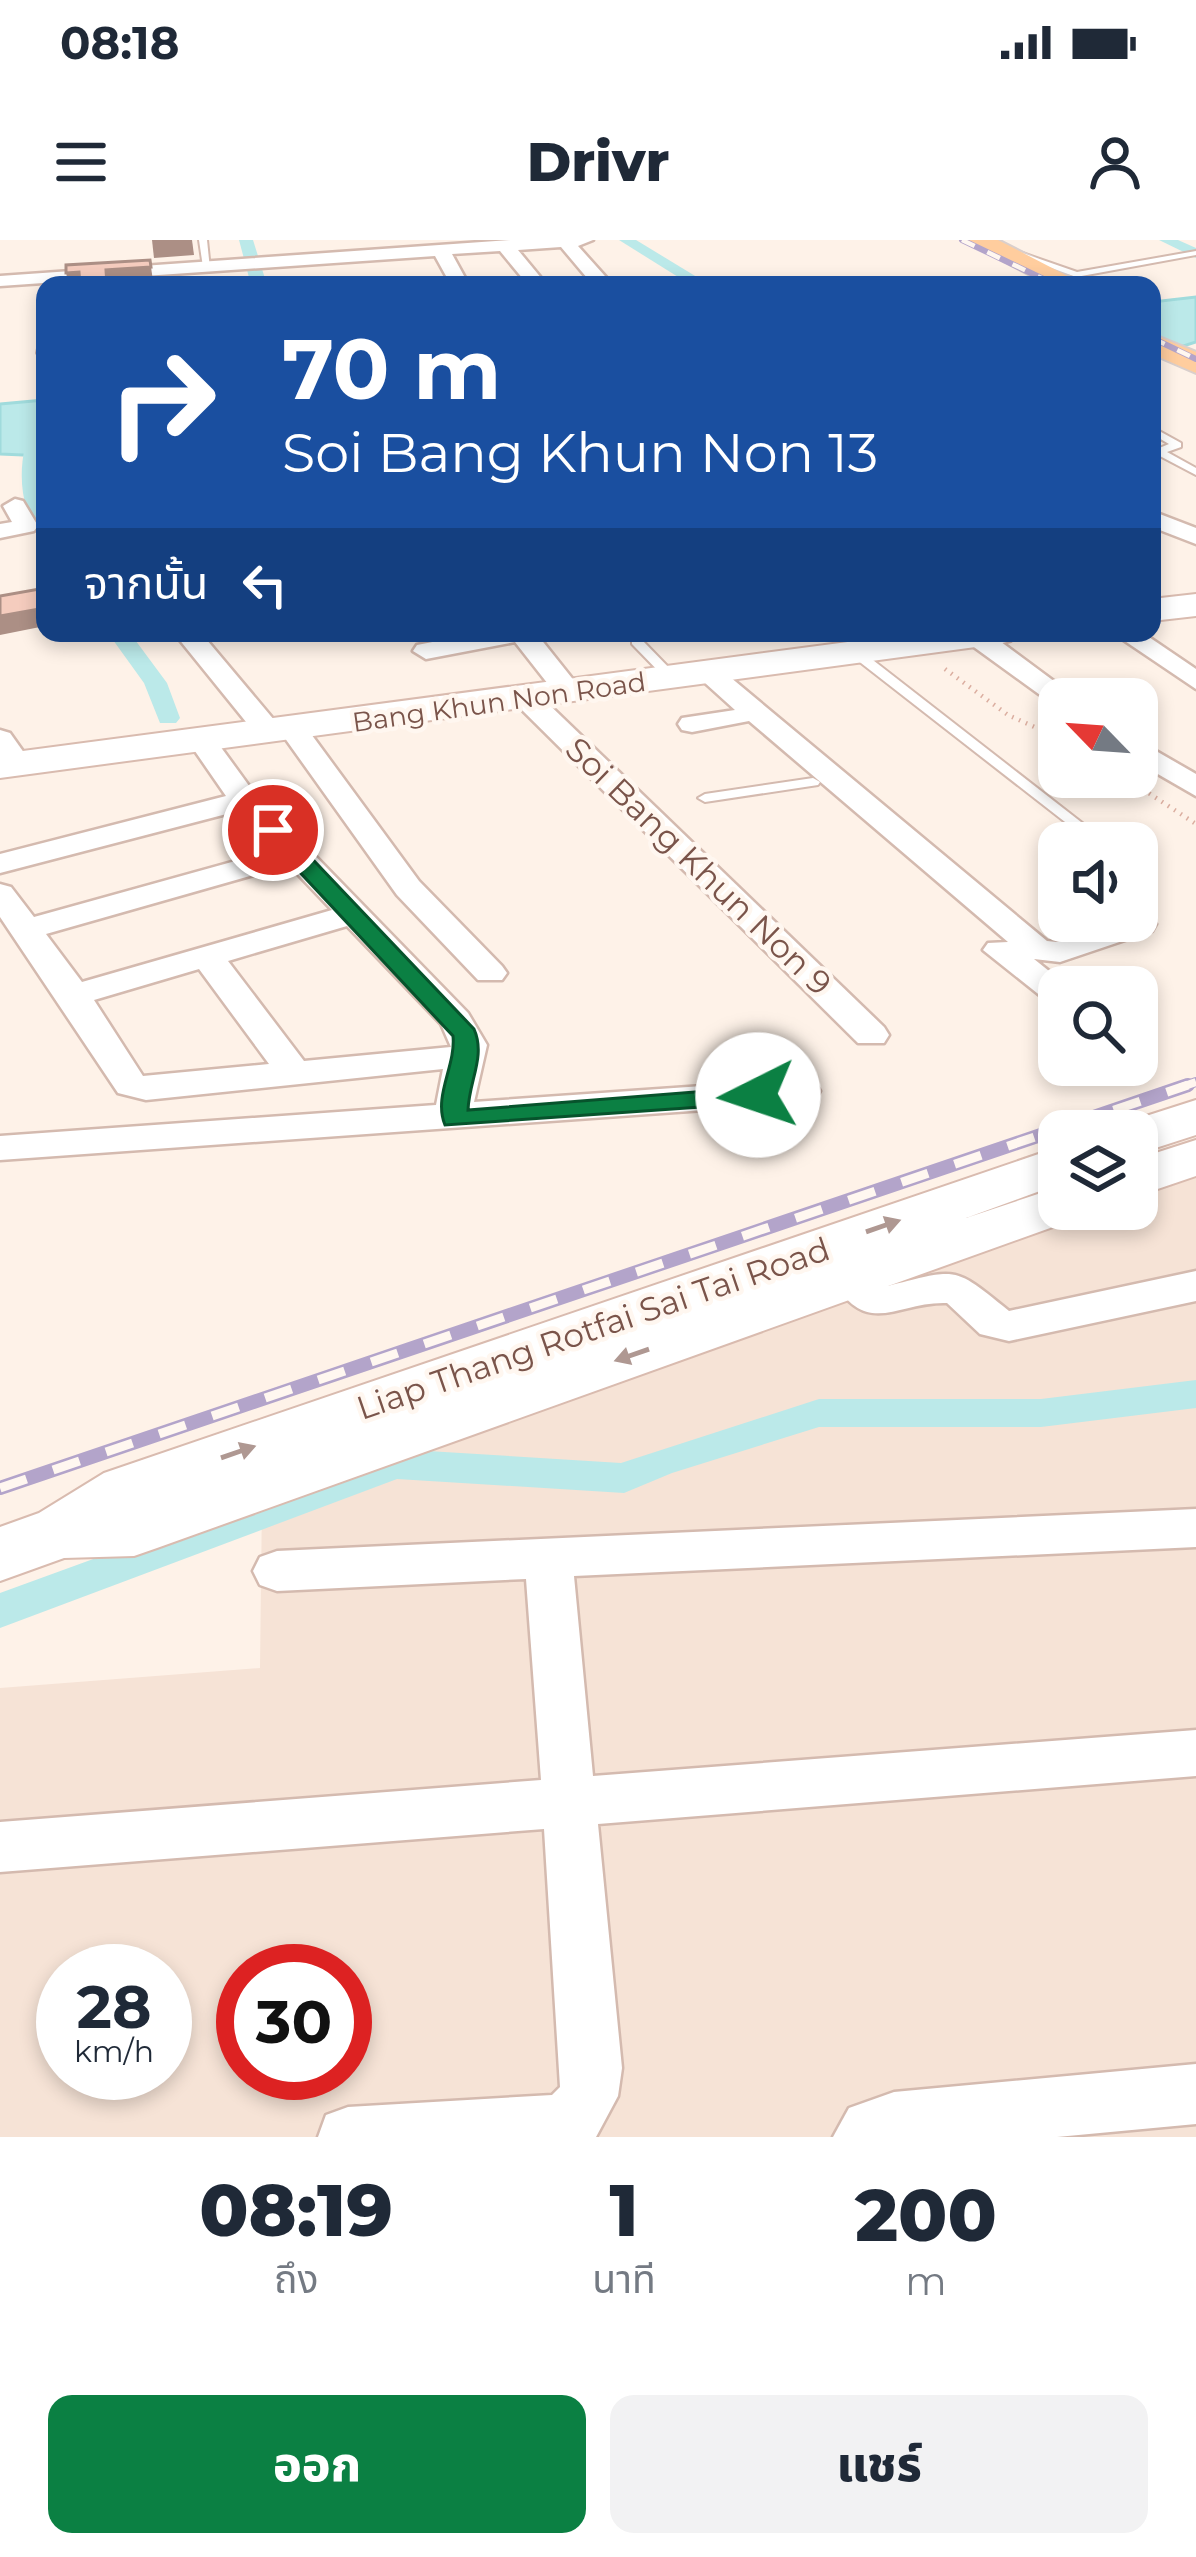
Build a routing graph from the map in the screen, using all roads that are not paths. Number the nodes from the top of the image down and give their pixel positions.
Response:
1 (203, 240) edge
2 (584, 240) edge
3 (566, 242) edge
4 (505, 246) junction
5 (445, 247) edge
6 (308, 251) edge
7 (1196, 253) edge
8 (994, 257) edge
9 (207, 267) junction
10 (76, 276) edge
11 (133, 276) edge
12 (151, 276) edge
13 (456, 276) edge
14 (530, 276) edge
15 (594, 276) edge
16 (1046, 276) edge
17 (0, 281) edge
18 (36, 281) edge
19 (1161, 327) edge
20 (1196, 344) edge
21 (1161, 347) edge
22 (1196, 364) edge
23 (1161, 436) edge
24 (1161, 451) edge
25 (1161, 455) edge
26 (1196, 472) edge
27 (15, 506) dead end
28 (1161, 522) edge
29 (0, 532) edge
30 (1196, 539) edge
31 (1163, 549) dead end
32 (1194, 608) edge
33 (1161, 610) edge
34 (196, 642) edge
35 (474, 642) edge
36 (528, 642) edge
37 (638, 642) edge
38 (996, 642) edge
39 (1139, 642) edge
40 (890, 644) edge
41 (426, 651) dead end
42 (690, 676) junction
43 (1039, 678) edge
44 (1196, 681) edge
45 (569, 692) junction
46 (526, 698) junction
47 (737, 718) junction
48 (692, 724) dead end
49 (281, 731) junction
50 (202, 741) junction
51 (6, 756) edge
52 (1158, 763) edge
53 (813, 782) junction
54 (1196, 787) edge
55 (705, 798) dead end
56 (244, 800) junction
57 (1079, 822) edge
58 (295, 854) junction
59 (0, 864) edge
60 (0, 895) edge
61 (351, 915) junction
62 (25, 930) junction
63 (1089, 942) edge
64 (207, 957) junction
65 (490, 973) dead end
66 (1038, 978) edge
67 (74, 994) junction
68 (871, 1035) dead end
69 (467, 1056) junction
70 (309, 1072) junction
71 (802, 1091) dead end
72 (1196, 1117) edge
73 (454, 1119) junction
74 (316, 1129) junction
75 (1158, 1130) edge
76 (0, 1148) edge
77 (1196, 1157) edge
78 (1158, 1171) edge
79 (1038, 1173) edge
80 (1038, 1212) edge
81 (852, 1278) junction
82 (1196, 1286) edge
83 (130, 1510) junction
84 (1196, 1528) edge
85 (0, 1554) edge
86 (548, 1557) junction
87 (277, 1571) dead end
88 (1196, 1753) edge
89 (570, 1802) junction
90 (0, 1847) edge
91 (1196, 2094) edge
92 (348, 2137) edge
93 (863, 2137) edge

1 - 9 lane
2 - 3 street
3 - 4 street
3 - 15 street
4 - 5 street
4 - 14 street
5 - 6 street
5 - 13 street
6 - 9 street
7 - 8 lane
8 - 16 main road
9 - 12 street
10 - 11 street
17 - 18 street
19 - 20 main road
21 - 22 main road
23 - 24 lane
25 - 26 lane
27 - 29 street
28 - 30 street
30 - 31 street
32 - 33 main road
34 - 49 street
35 - 41 street
36 - 45 street
37 - 42 lane
38 - 43 street
39 - 44 street
40 - 42 main road, Bang Khun Non Road
40 - 57 lane
42 - 45 main road, Bang Khun Non Road
42 - 47 street
42 - 63 street
45 - 46 main road, Bang Khun Non Road
46 - 49 main road, Bang Khun Non Road
46 - 68 street, Soi Bang Khun Non 9
47 - 48 street
47 - 53 street
49 - 50 main road, Bang Khun Non Road
49 - 65 street
50 - 51 main road, Bang Khun Non Road
50 - 56 street
52 - 54 street
53 - 55 lane
53 - 66 street
56 - 58 street
56 - 59 street
58 - 61 street
58 - 62 street
60 - 62 street
61 - 64 street
61 - 69 street
62 - 67 street
64 - 67 street
64 - 70 street
67 - 70 street
69 - 70 street
69 - 73 street
70 - 74 street
71 - 73 street
72 - 75 main road
73 - 74 street
74 - 76 street
77 - 78 main road
83 -> 79 main road, Liap Thang Rotfai Sai Tai Road
80 - 81 main road, Liap Thang Rotfai Sai Tai Road
81 - 82 street
81 -> 83 main road, Liap Thang Rotfai Sai Tai Road
83 - 85 main road
84 - 86 street
86 - 87 street
86 - 89 street
88 - 89 street
89 - 90 street
89 - 92 street
91 - 93 street

